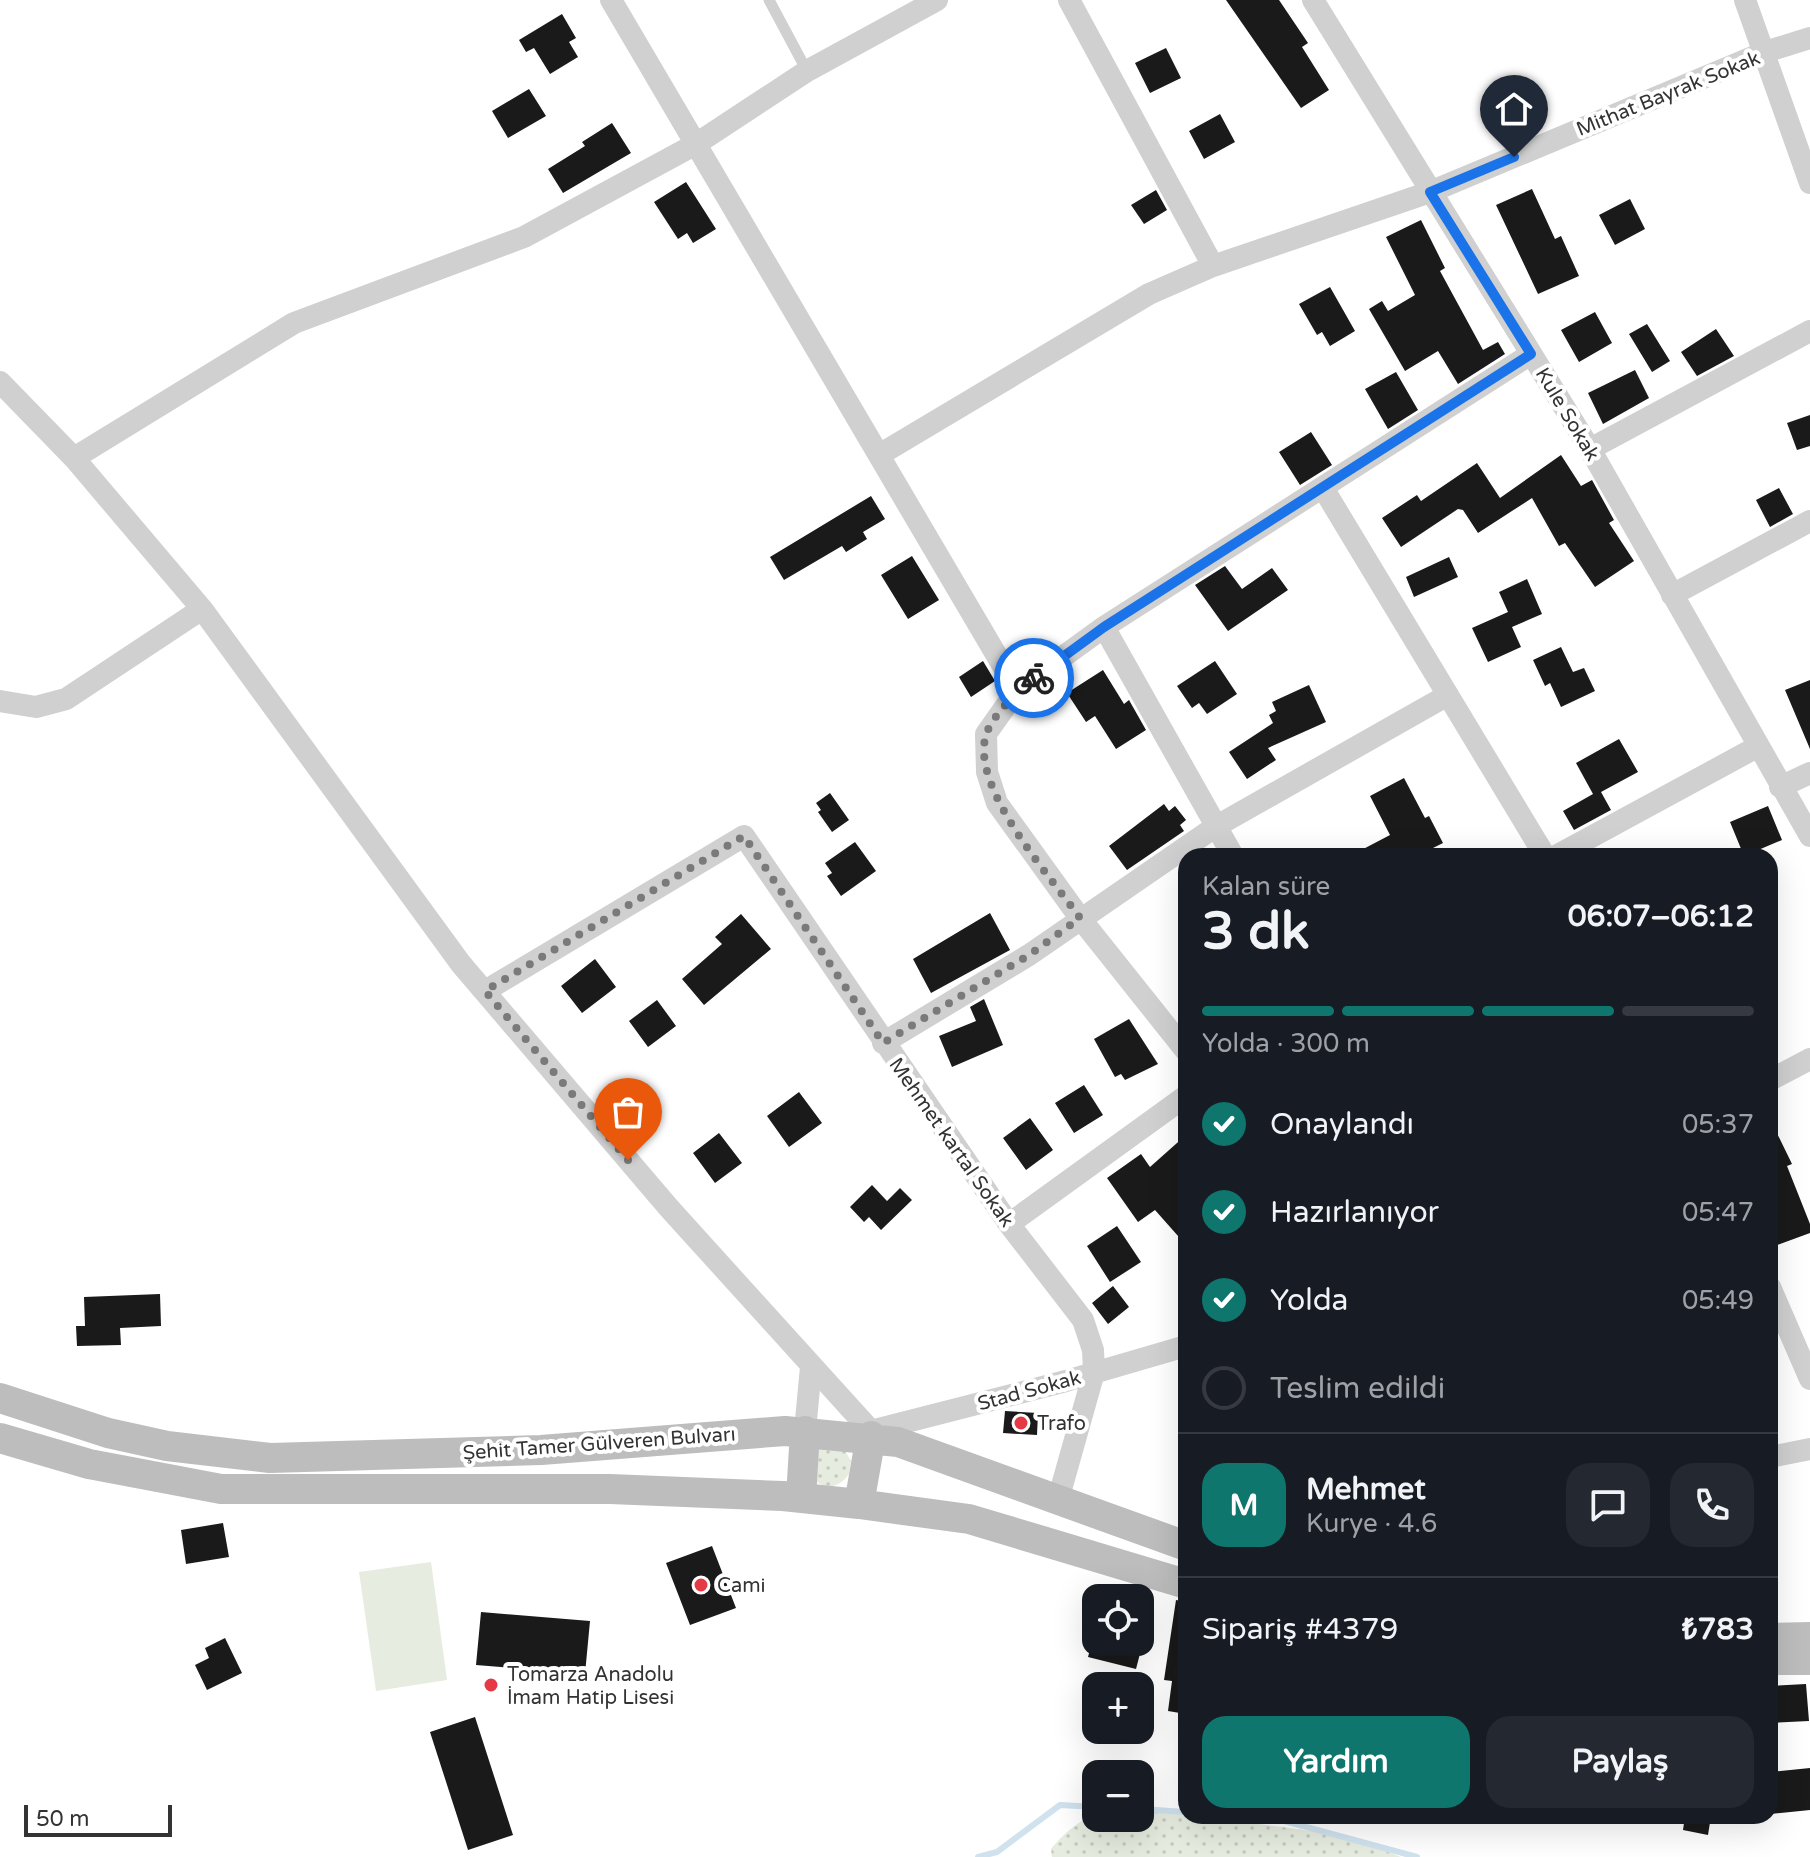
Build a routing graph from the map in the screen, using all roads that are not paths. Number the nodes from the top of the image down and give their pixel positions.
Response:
1 (611, 0) edge
2 (769, 0) edge
3 (937, 0) edge
4 (1069, 0) edge
5 (1313, 0) edge
6 (1745, 0) edge
7 (1810, 38) edge
8 (1765, 52) junction
9 (807, 71) junction
10 (696, 144) junction
11 (1810, 183) edge
12 (1430, 192) junction
13 (1213, 266) junction
14 (1810, 331) edge
15 (1531, 354) junction
16 (0, 382) edge
17 (1590, 449) junction
18 (879, 455) junction
19 (74, 458) junction
20 (1323, 488) junction
21 (1810, 521) edge
22 (1672, 595) junction
23 (202, 609) junction
24 (1104, 627) junction
25 (1017, 690) junction
26 (1448, 695) junction
27 (0, 701) edge
28 (1757, 747) junction
29 (1810, 773) edge
30 (1780, 787) junction
31 (1215, 827) junction
32 (1810, 836) edge
33 (1184, 848) edge
34 (1228, 848) edge
35 (1540, 848) edge
36 (1571, 848) edge
37 (1178, 852) edge
38 (1080, 918) junction
39 (485, 991) junction
40 (1178, 1041) edge
41 (883, 1043) junction
42 (1810, 1059) edge
43 (1778, 1076) edge
44 (1178, 1102) edge
45 (1009, 1224) junction
46 (1778, 1305) edge
47 (1178, 1348) edge
48 (811, 1367) junction
49 (1094, 1372) junction
50 (1810, 1379) edge
51 (0, 1398) edge
52 (805, 1431) junction
53 (871, 1434) junction
54 (0, 1438) edge
55 (1810, 1449) edge
56 (1778, 1455) edge
57 (801, 1498) junction
58 (1058, 1500) junction
59 (859, 1504) junction
60 (1178, 1543) edge
61 (1178, 1582) edge
62 (1810, 1637) edge
63 (1778, 1638) edge
64 (1778, 1660) edge
65 (1810, 1660) edge

1 - 10 street
2 - 9 lane
3 - 9 street
4 - 13 street
5 - 12 street, Kule Sokak
6 - 8 street
7 - 8 street, Mithat Bayrak Sokak
8 - 11 street
8 - 12 street, Mithat Bayrak Sokak
9 - 10 street
10 - 18 street
10 - 19 street
12 - 13 street, Mithat Bayrak Sokak
12 - 15 street, Kule Sokak
13 - 18 street, Mithat Bayrak Sokak
14 - 17 street
15 - 17 street, Kule Sokak
15 - 20 street
16 - 19 street
17 - 22 street, Kule Sokak
18 - 25 street
19 - 23 street
20 - 24 street
20 - 26 street
21 - 22 street
22 - 28 street, Kule Sokak
23 - 27 street
23 - 39 street
24 - 25 street
24 - 31 street
25 - 38 street
26 - 31 street
26 - 35 street
28 - 30 street, Kule Sokak
28 - 36 street
29 - 30 street
30 - 32 street, Kule Sokak
31 - 33 street
31 - 34 street
37 - 38 street
38 - 40 street
38 - 41 street
39 - 41 street, Mehmet kartal Sokak
39 - 48 street
41 - 45 street, Mehmet kartal Sokak
42 - 43 street
44 - 45 street
45 - 49 street, Mehmet kartal Sokak
46 - 50 street
47 - 49 street, Stad Sokak
48 - 52 street
48 - 53 street
49 - 53 street, Stad Sokak
49 - 58 street
51 - 52 main road, Şehit Tamer Gülveren Bulvarı
52 - 53 main road, Şehit Tamer Gülveren Bulvarı
52 - 57 main road
53 - 58 main road, Şehit Tamer Gülveren Bulvarı
53 - 59 main road
54 - 57 main road, Şehit Tamer Gülveren Bulvarı
55 - 56 street
57 - 59 main road, Şehit Tamer Gülveren Bulvarı
58 - 60 main road, Şehit Tamer Gülveren Bulvarı
59 - 61 main road, Şehit Tamer Gülveren Bulvarı
62 - 63 main road
64 - 65 main road

